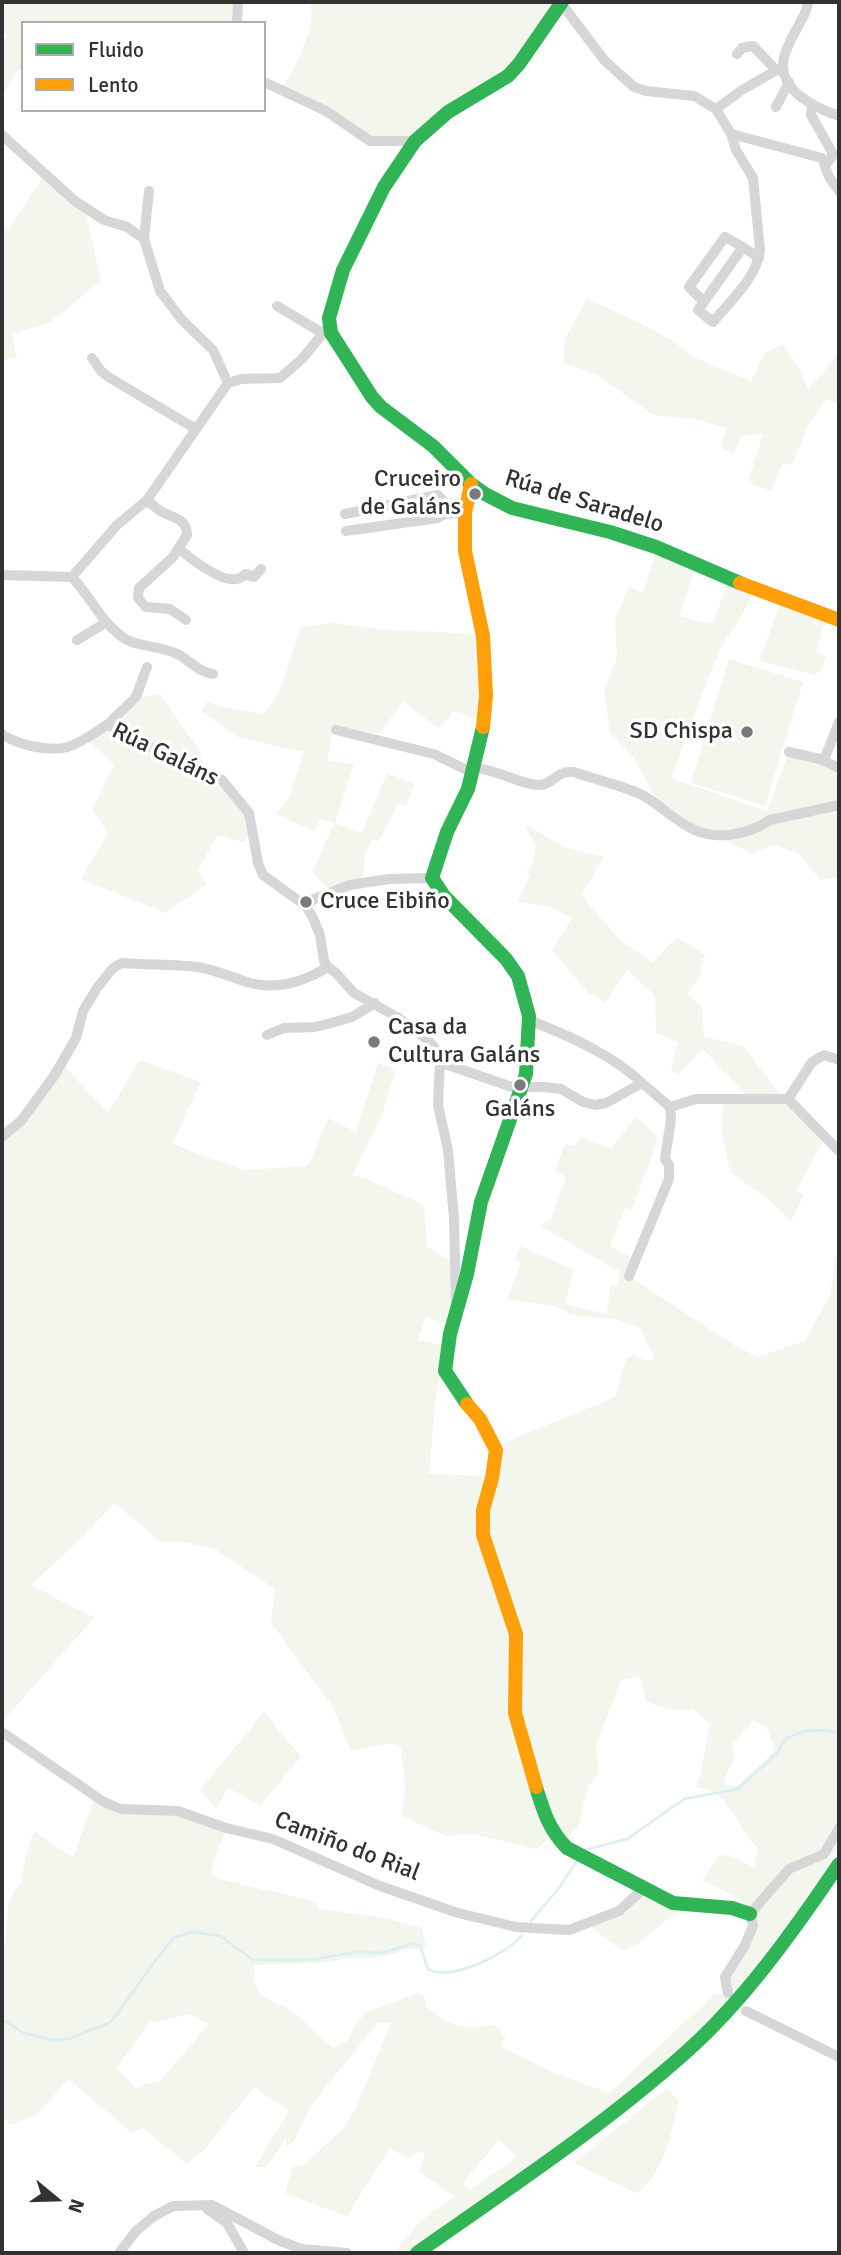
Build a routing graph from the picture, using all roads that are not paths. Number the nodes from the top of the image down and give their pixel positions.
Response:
1 (238, 2) edge
2 (808, 2) edge
3 (561, 3) edge
4 (237, 21) edge
5 (737, 54) dead end
6 (779, 68) junction
7 (789, 82) junction
8 (266, 83) edge
9 (812, 105) junction
10 (776, 107) dead end
11 (716, 109) junction
12 (839, 117) edge
13 (731, 134) junction
14 (2, 135) edge
15 (415, 141) junction
16 (826, 164) junction
17 (149, 191) dead end
18 (839, 191) edge
19 (144, 239) junction
20 (743, 247) junction
21 (759, 258) junction
22 (704, 302) junction
23 (277, 306) dead end
24 (326, 330) junction
25 (92, 358) dead end
26 (228, 383) junction
27 (196, 429) junction
28 (471, 484) junction
29 (485, 494) junction
30 (147, 500) junction
31 (466, 508) junction
32 (345, 514) dead end
33 (346, 531) dead end
34 (179, 549) junction
35 (261, 569) dead end
36 (2, 575) edge
37 (72, 577) junction
38 (186, 620) dead end
39 (839, 620) edge
40 (107, 622) junction
41 (77, 640) dead end
42 (147, 667) dead end
43 (213, 674) dead end
44 (839, 722) edge
45 (108, 724) junction
46 (336, 730) dead end
47 (2, 734) edge
48 (789, 752) dead end
49 (824, 760) junction
50 (839, 768) edge
51 (473, 770) junction
52 (839, 805) edge
53 (432, 878) junction
54 (306, 906) junction
55 (328, 967) junction
56 (374, 1003) junction
57 (529, 1020) junction
58 (267, 1035) dead end
59 (839, 1060) edge
60 (440, 1061) junction
61 (642, 1083) junction
62 (522, 1087) junction
63 (788, 1099) junction
64 (670, 1107) junction
65 (2, 1137) edge
66 (839, 1151) edge
67 (461, 1273) junction
68 (629, 1276) dead end
69 (2, 1732) edge
70 (839, 1828) edge
71 (839, 1864) edge
72 (644, 1888) junction
73 (750, 1914) junction
74 (728, 1993) dead end
75 (746, 2011) dead end
76 (839, 2057) edge
77 (200, 2205) junction
78 (119, 2253) edge
79 (244, 2253) edge
80 (347, 2253) edge
81 (416, 2253) edge

1 - 4 street
2 - 6 street
3 - 11 street
3 - 15 street
5 - 6 street
6 - 7 street
6 - 11 street
7 - 9 street
7 - 10 street
8 - 15 street
9 - 12 street
9 - 16 street
11 - 13 street
13 - 16 street
13 - 21 street
14 - 19 street
15 - 24 street
16 - 18 street
17 - 19 street
19 - 26 street
20 - 21 street
20 - 22 street
20 - 22 street
21 - 22 street
23 - 24 street
24 - 26 street
24 - 28 street, Rúa de Saradelo
25 - 27 street
26 - 27 street
27 - 30 street
28 - 29 street, Rúa de Saradelo
28 - 31 street
29 - 31 street
29 - 39 street, Rúa de Saradelo
30 - 34 street
30 - 37 street
31 - 32 street
31 - 33 street
31 - 51 street
34 - 35 street
34 - 38 street
36 - 37 street
37 - 40 street
40 - 41 street
40 - 43 street
42 - 45 street
44 - 49 street
45 - 47 street, Rúa Galáns
45 - 54 street, Rúa Galáns
46 - 51 street
48 - 49 street
49 - 50 street
51 - 52 street
51 - 53 street
53 - 54 street
53 - 57 street
54 - 55 street, Rúa Galáns
55 - 56 street
55 - 65 street
56 - 58 street
56 - 60 street
57 - 61 street
57 - 62 street
59 - 63 street
60 - 62 street
60 - 67 street
61 - 62 street
61 - 64 street
62 - 67 street
63 - 64 street
63 - 66 street
64 - 68 street
67 - 72 street
69 - 72 street, Camiño do Rial
70 - 73 street
71 - 81 street
72 - 73 street
73 - 74 street
75 - 76 street
77 - 78 street
77 - 79 street
77 - 80 street

